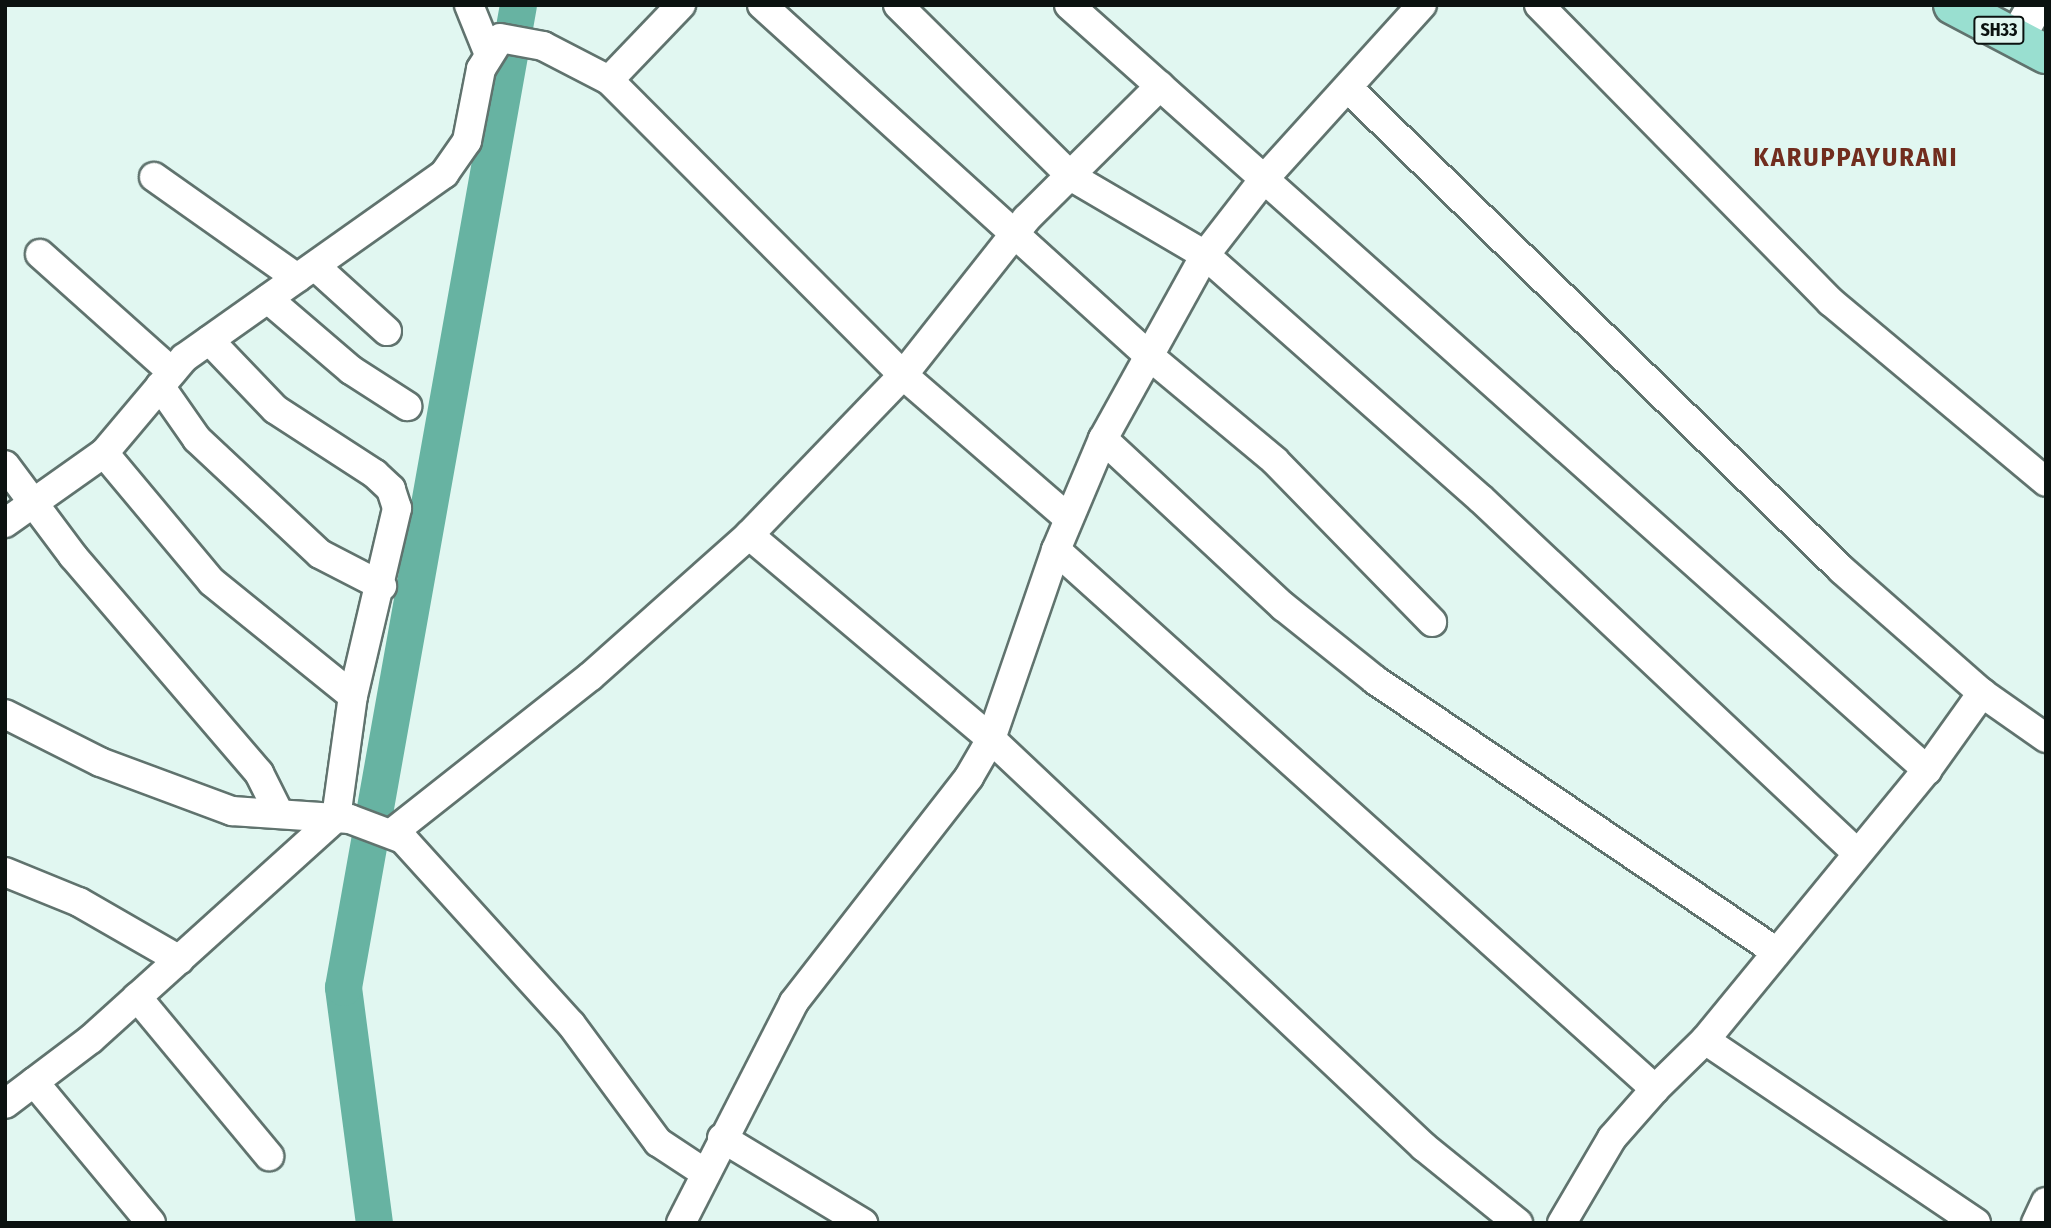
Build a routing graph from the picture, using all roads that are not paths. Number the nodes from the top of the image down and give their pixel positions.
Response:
1 (681, 5) edge
2 (761, 5) edge
3 (898, 5) edge
4 (1069, 5) edge
5 (1422, 5) edge
6 (1539, 5) edge
7 (1953, 5) edge
8 (2035, 5) edge
9 (474, 9) edge
10 (494, 45) junction
11 (2031, 46) edge
12 (609, 79) junction
13 (1160, 86) junction
14 (1349, 89) junction
15 (154, 177) dead end
16 (1072, 177) junction
17 (1264, 179) junction
18 (1014, 236) junction
19 (40, 254) dead end
20 (1205, 256) junction
21 (306, 272) junction
22 (268, 299) junction
23 (387, 331) dead end
24 (209, 340) junction
25 (1148, 355) junction
26 (902, 375) junction
27 (166, 379) junction
28 (407, 406) dead end
29 (1103, 439) junction
30 (104, 453) junction
31 (5, 465) edge
32 (2046, 482) edge
33 (32, 504) junction
34 (1068, 518) junction
35 (5, 523) edge
36 (749, 535) junction
37 (1056, 550) junction
38 (382, 586) junction
39 (1432, 622) dead end
40 (1982, 693) junction
41 (353, 696) junction
42 (5, 714) edge
43 (2046, 738) edge
44 (991, 739) junction
45 (1927, 770) junction
46 (279, 813) junction
47 (343, 818) junction
48 (387, 830) junction
49 (1857, 853) junction
50 (5, 872) edge
51 (1776, 952) junction
52 (180, 960) junction
53 (137, 997) junction
54 (1705, 1040) junction
55 (34, 1082) junction
56 (1655, 1089) junction
57 (5, 1104) edge
58 (722, 1138) junction
59 (269, 1156) dead end
60 (705, 1172) junction
61 (2046, 1202) edge
62 (151, 1223) edge
63 (681, 1223) edge
64 (863, 1223) edge
65 (1518, 1223) edge
66 (1562, 1223) edge
67 (1976, 1223) edge
68 (2036, 1223) edge

1 - 12 street
2 - 18 street
3 - 16 street
4 - 13 street
5 - 14 street
6 - 32 street
7 - 11 main road, SH33
8 - 11 street
9 - 10 street
10 - 12 street
10 - 21 street
12 - 26 street
13 - 16 street
13 - 17 street
14 - 17 street
14 - 40 street
15 - 21 street
16 - 18 street
16 - 20 street
17 - 20 street
17 - 45 street
18 - 25 street
18 - 26 street
19 - 27 street
20 - 25 street
20 - 49 street
21 - 22 street
21 - 23 street
22 - 24 street
22 - 28 street
24 - 27 street
24 - 38 street
25 - 29 street
25 - 39 street
26 - 34 street
26 - 36 street
27 - 30 street
27 - 38 street
29 - 34 street
29 - 51 street
30 - 33 street
30 - 41 street
31 - 33 street
33 - 35 street
33 - 46 street
34 - 37 street
36 - 44 street
36 - 48 street
37 - 44 street
37 - 56 street
38 - 41 street
40 - 43 street
40 - 45 street
41 - 47 street
42 - 46 street
44 - 58 street
44 - 65 street
45 - 49 street
46 - 47 street
47 - 48 street
47 - 52 street
48 - 60 street
49 - 51 street
50 - 52 street
51 - 54 street
52 - 53 street
53 - 55 street
53 - 59 street
54 - 56 street
54 - 67 street
55 - 57 street
55 - 62 street
56 - 66 street
58 - 60 street
58 - 64 street
60 - 63 street
61 - 68 street

